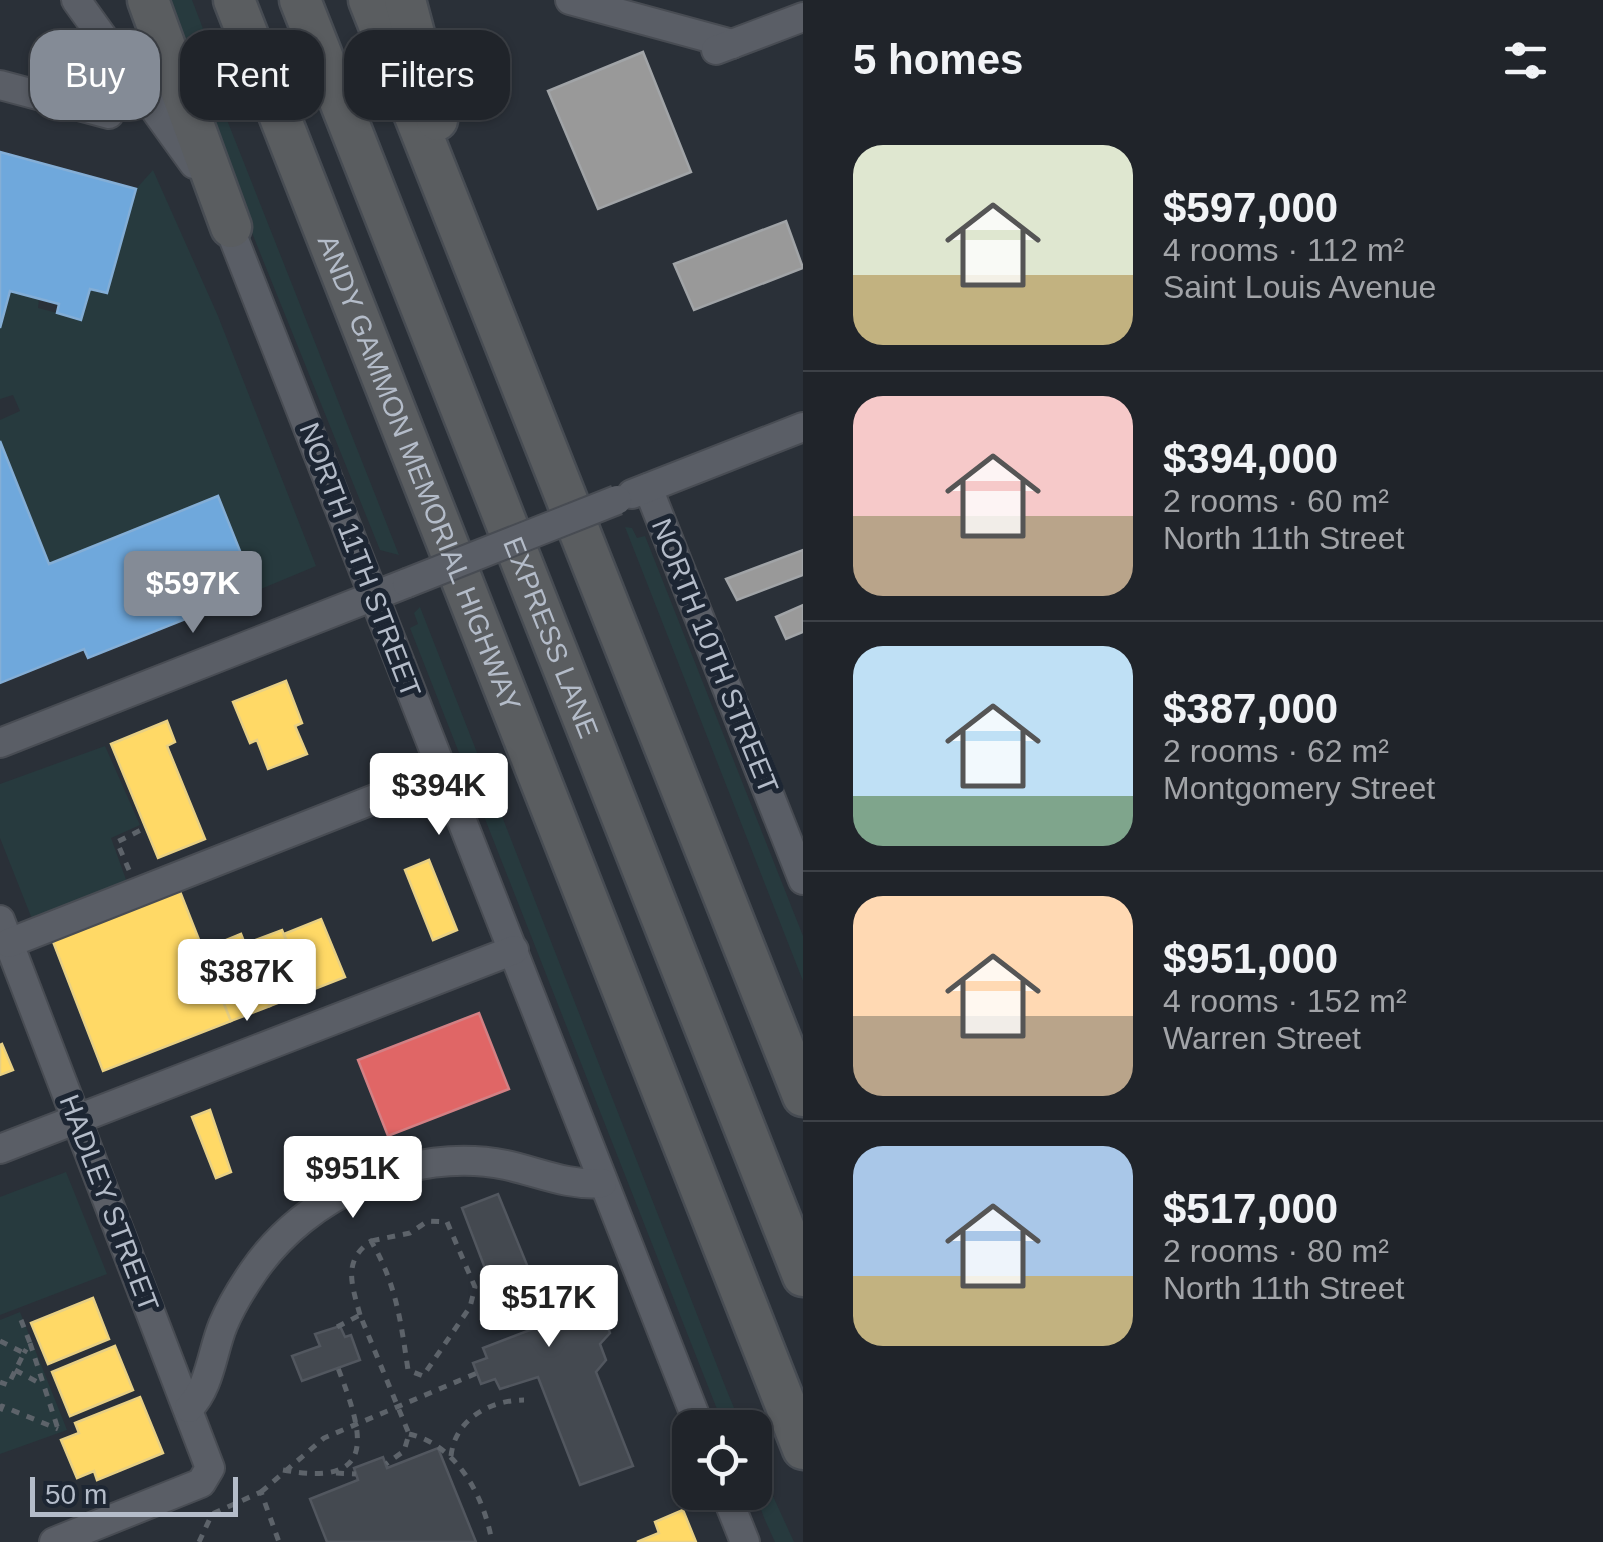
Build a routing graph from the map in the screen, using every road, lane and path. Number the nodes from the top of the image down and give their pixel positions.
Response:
1 (76, 0) edge
2 (148, 0) edge
3 (234, 0) edge
4 (300, 0) edge
5 (368, 0) edge
6 (405, 0) edge
7 (570, 0) edge
8 (803, 17) edge
9 (0, 85) edge
10 (30, 93) edge
11 (231, 227) junction
12 (469, 256) junction
13 (803, 426) edge
14 (648, 488) junction
15 (374, 596) junction
16 (0, 743) edge
17 (443, 772) junction
18 (145, 828) dead end
19 (795, 834) edge
20 (803, 880) edge
21 (138, 892) junction
22 (4, 932) edge
23 (514, 950) junction
24 (803, 1096) edge
25 (76, 1121) junction
26 (0, 1149) edge
27 (602, 1182) junction
28 (371, 1241) junction
29 (803, 1276) edge
30 (360, 1315) junction
31 (21, 1320) dead end
32 (336, 1327) dead end
33 (0, 1341) edge
34 (30, 1343) junction
35 (24, 1353) junction
36 (338, 1368) dead end
37 (15, 1370) junction
38 (476, 1372) dead end
39 (0, 1382) edge
40 (45, 1386) junction
41 (524, 1400) dead end
42 (398, 1404) junction
43 (189, 1408) junction
44 (693, 1410) edge
45 (0, 1411) edge
46 (358, 1420) junction
47 (409, 1434) junction
48 (803, 1449) edge
49 (450, 1456) junction
50 (386, 1464) dead end
51 (283, 1470) junction
52 (336, 1473) junction
53 (356, 1474) dead end
54 (261, 1492) junction
55 (733, 1510) edge
56 (54, 1542) edge
57 (199, 1542) edge
58 (279, 1542) edge
59 (492, 1542) edge
60 (745, 1542) edge

1 - 11 street, NORTH 11TH STREET
2 - 11 highway
3 - 48 highway, ANDY GAMMON MEMORIAL HIGHWAY
4 - 29 highway, EXPRESS LANE
5 - 12 highway
6 - 12 highway
7 - 8 street
9 - 10 street
11 - 15 street, NORTH 11TH STREET
12 - 24 highway
13 - 14 street
14 - 15 street, bridge
14 - 19 street, NORTH 10TH STREET
15 - 16 street
15 - 17 street, NORTH 11TH STREET
17 - 21 street
17 - 23 street, NORTH 11TH STREET
18 - 21 path
19 - 20 street, NORTH 10TH STREET
21 - 22 street
22 - 25 street, HADLEY STREET
23 - 25 street
23 - 27 street, NORTH 11TH STREET
25 - 26 street
25 - 43 street, HADLEY STREET
27 - 43 street
27 - 44 street, NORTH 11TH STREET
28 - 28 path
28 - 30 path
30 - 32 path
30 - 42 path
31 - 34 path
33 - 35 path
34 - 35 path
34 - 40 path
35 - 37 path
36 - 46 path
37 - 39 path
37 - 40 path
38 - 42 path
40 - 45 path
41 - 49 path
42 - 46 path
42 - 47 path
43 - 56 street, HADLEY STREET
46 - 51 path
46 - 52 path
47 - 49 path
47 - 50 path
49 - 59 path
51 - 52 path
51 - 54 path
52 - 53 path
54 - 57 path
54 - 58 path
55 - 60 street

